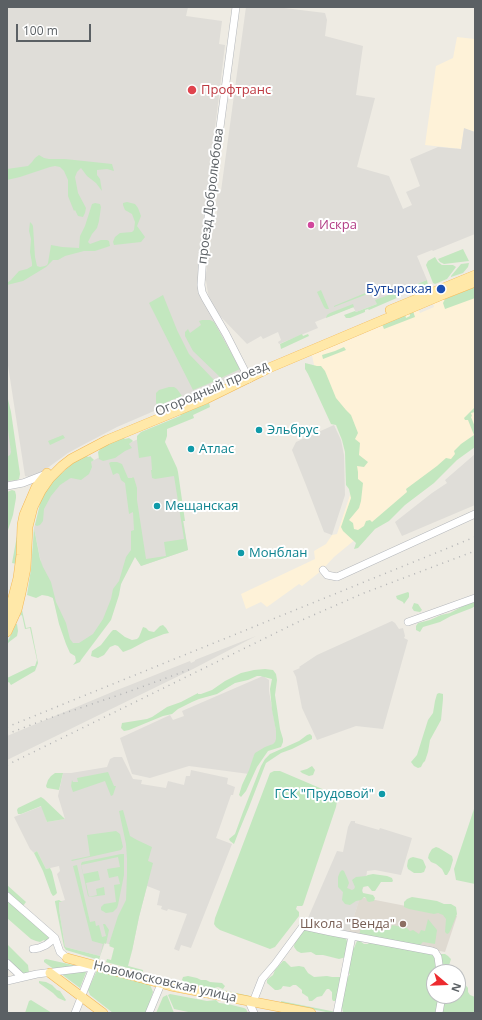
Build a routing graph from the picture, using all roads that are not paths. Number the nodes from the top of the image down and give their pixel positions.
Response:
1 (236, 7) edge
2 (475, 275) edge
3 (475, 282) edge
4 (248, 377) junction
5 (62, 466) junction
6 (45, 474) junction
7 (24, 483) junction
8 (7, 486) edge
9 (35, 493) junction
10 (475, 514) edge
11 (22, 568) junction
12 (323, 570) dead end
13 (475, 598) edge
14 (7, 617) edge
15 (408, 622) dead end
16 (7, 632) edge
17 (7, 896) edge
18 (352, 936) junction
19 (56, 938) junction
20 (33, 949) dead end
21 (67, 958) joint
22 (7, 963) edge
23 (439, 964) edge
24 (94, 965) junction
25 (50, 973) junction
26 (22, 977) junction
27 (7, 981) edge
28 (161, 984) junction
29 (82, 997) junction
30 (251, 1002) junction
31 (75, 1013) edge
32 (103, 1013) edge
33 (149, 1013) edge
34 (254, 1013) edge
35 (311, 1013) edge
36 (337, 1013) edge

1 - 4 street, проезд Добролюбова
2 - 4 main road, Огородный проезд
3 - 4 main road, Огородный проезд
4 - 5 main road, Огородный проезд
4 - 6 main road, Огородный проезд
5 - 6 street
5 - 9 main road, Огородный проезд
6 - 7 street
6 - 9 main road, Огородный проезд
7 - 8 street
7 - 9 street
9 - 11 main road, Огородный проезд
10 - 12 street
11 - 14 main road
11 - 16 main road
13 - 15 street
17 - 19 street
18 - 23 street
18 - 30 street
18 - 36 street
19 - 20 street
19 - 21 street
21 - 24 main road, Новомосковская улица
22 - 26 street
24 - 25 street
24 - 28 main road, Новомосковская улица
24 - 29 street
25 - 26 street
25 - 29 main road
26 - 27 street
28 - 30 main road, Новомосковская улица
28 - 33 street
29 - 31 street
29 - 32 main road
30 - 34 street
30 - 35 main road, Новомосковская улица

